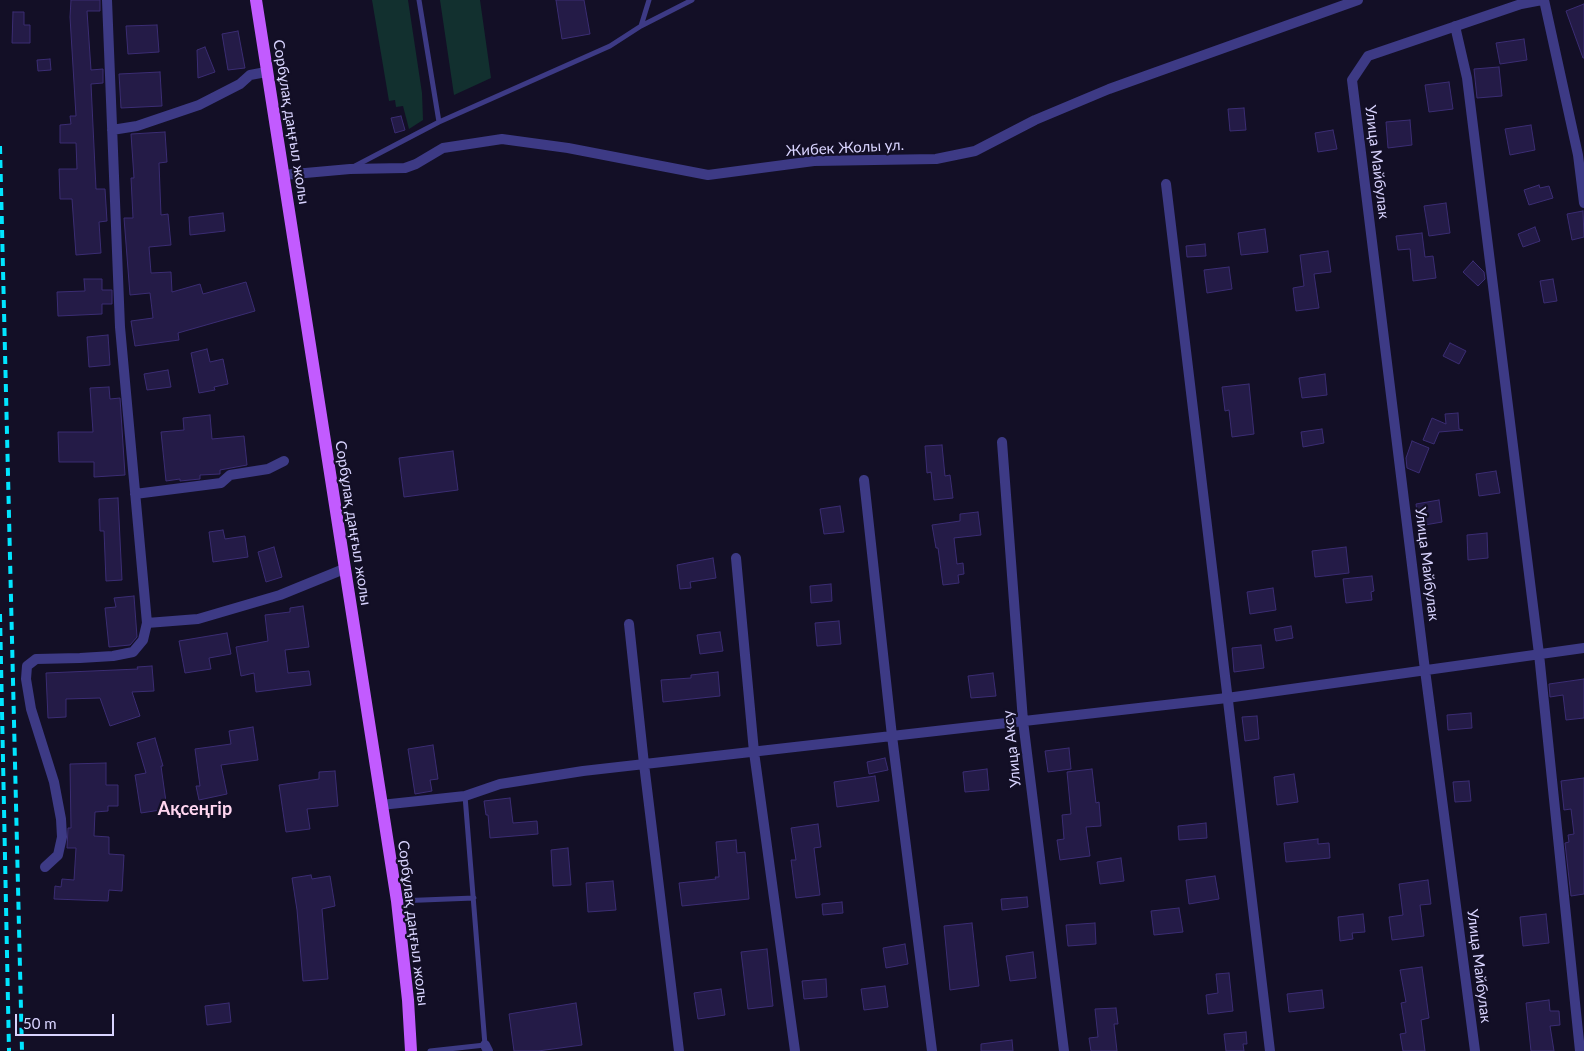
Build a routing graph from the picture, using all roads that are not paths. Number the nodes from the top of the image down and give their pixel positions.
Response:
1 (107, 0) edge
2 (256, 0) edge
3 (420, 0) edge
4 (650, 0) edge
5 (692, 0) edge
6 (1358, 0) edge
7 (1543, 0) edge
8 (642, 26) junction
9 (1455, 26) junction
10 (266, 72) junction
11 (439, 122) junction
12 (112, 130) junction
13 (350, 169) junction
14 (283, 175) junction
15 (1166, 184) dead end
16 (1584, 203) edge
17 (1002, 442) dead end
18 (284, 461) dead end
19 (864, 480) dead end
20 (135, 494) junction
21 (736, 558) dead end
22 (344, 569) junction
23 (147, 624) junction
24 (630, 624) dead end
25 (1584, 648) edge
26 (1539, 654) junction
27 (1425, 670) junction
28 (1227, 698) junction
29 (1023, 721) junction
30 (892, 736) junction
31 (754, 752) junction
32 (644, 764) junction
33 (465, 796) junction
34 (381, 805) junction
35 (45, 867) dead end
36 (474, 898) junction
37 (397, 902) junction
38 (487, 1048) edge
39 (411, 1051) edge
40 (430, 1051) edge
41 (678, 1051) edge
42 (795, 1051) edge
43 (932, 1051) edge
44 (1064, 1051) edge
45 (1270, 1051) edge
46 (1475, 1051) edge
47 (1580, 1051) edge

1 - 12 street
2 - 10 main road, Сорбұлақ даңғыл жолы
3 - 11 lane
4 - 8 lane
5 - 8 lane
6 - 13 street, Жибек Жолы ул.
7 - 9 street
7 - 16 street
8 - 11 lane
9 - 26 street
9 - 27 street, Улица Майбулак
10 - 12 street
10 - 14 main road, Сорбұлақ даңғыл жолы
11 - 13 lane
12 - 20 street
13 - 14 street, Жибек Жолы ул.
14 - 22 main road, Сорбұлақ даңғыл жолы
15 - 28 street
17 - 29 street, Улица Аксу
18 - 20 street
19 - 30 street
20 - 23 street
21 - 31 street
22 - 23 street
22 - 34 main road, Сорбұлақ даңғыл жолы
23 - 35 street
24 - 32 street
25 - 26 street
26 - 27 street
26 - 47 street
27 - 28 street
27 - 46 street, Улица Майбулак
28 - 29 street
28 - 45 street
29 - 30 street
29 - 44 street, Улица Аксу
30 - 31 street
30 - 43 street
31 - 32 street
31 - 42 street
32 - 33 street
32 - 41 street
33 - 34 street
33 - 36 lane
34 - 37 main road, Сорбұлақ даңғыл жолы
36 - 37 lane
36 - 38 lane
37 - 39 main road, Сорбұлақ даңғыл жолы
38 - 40 lane

